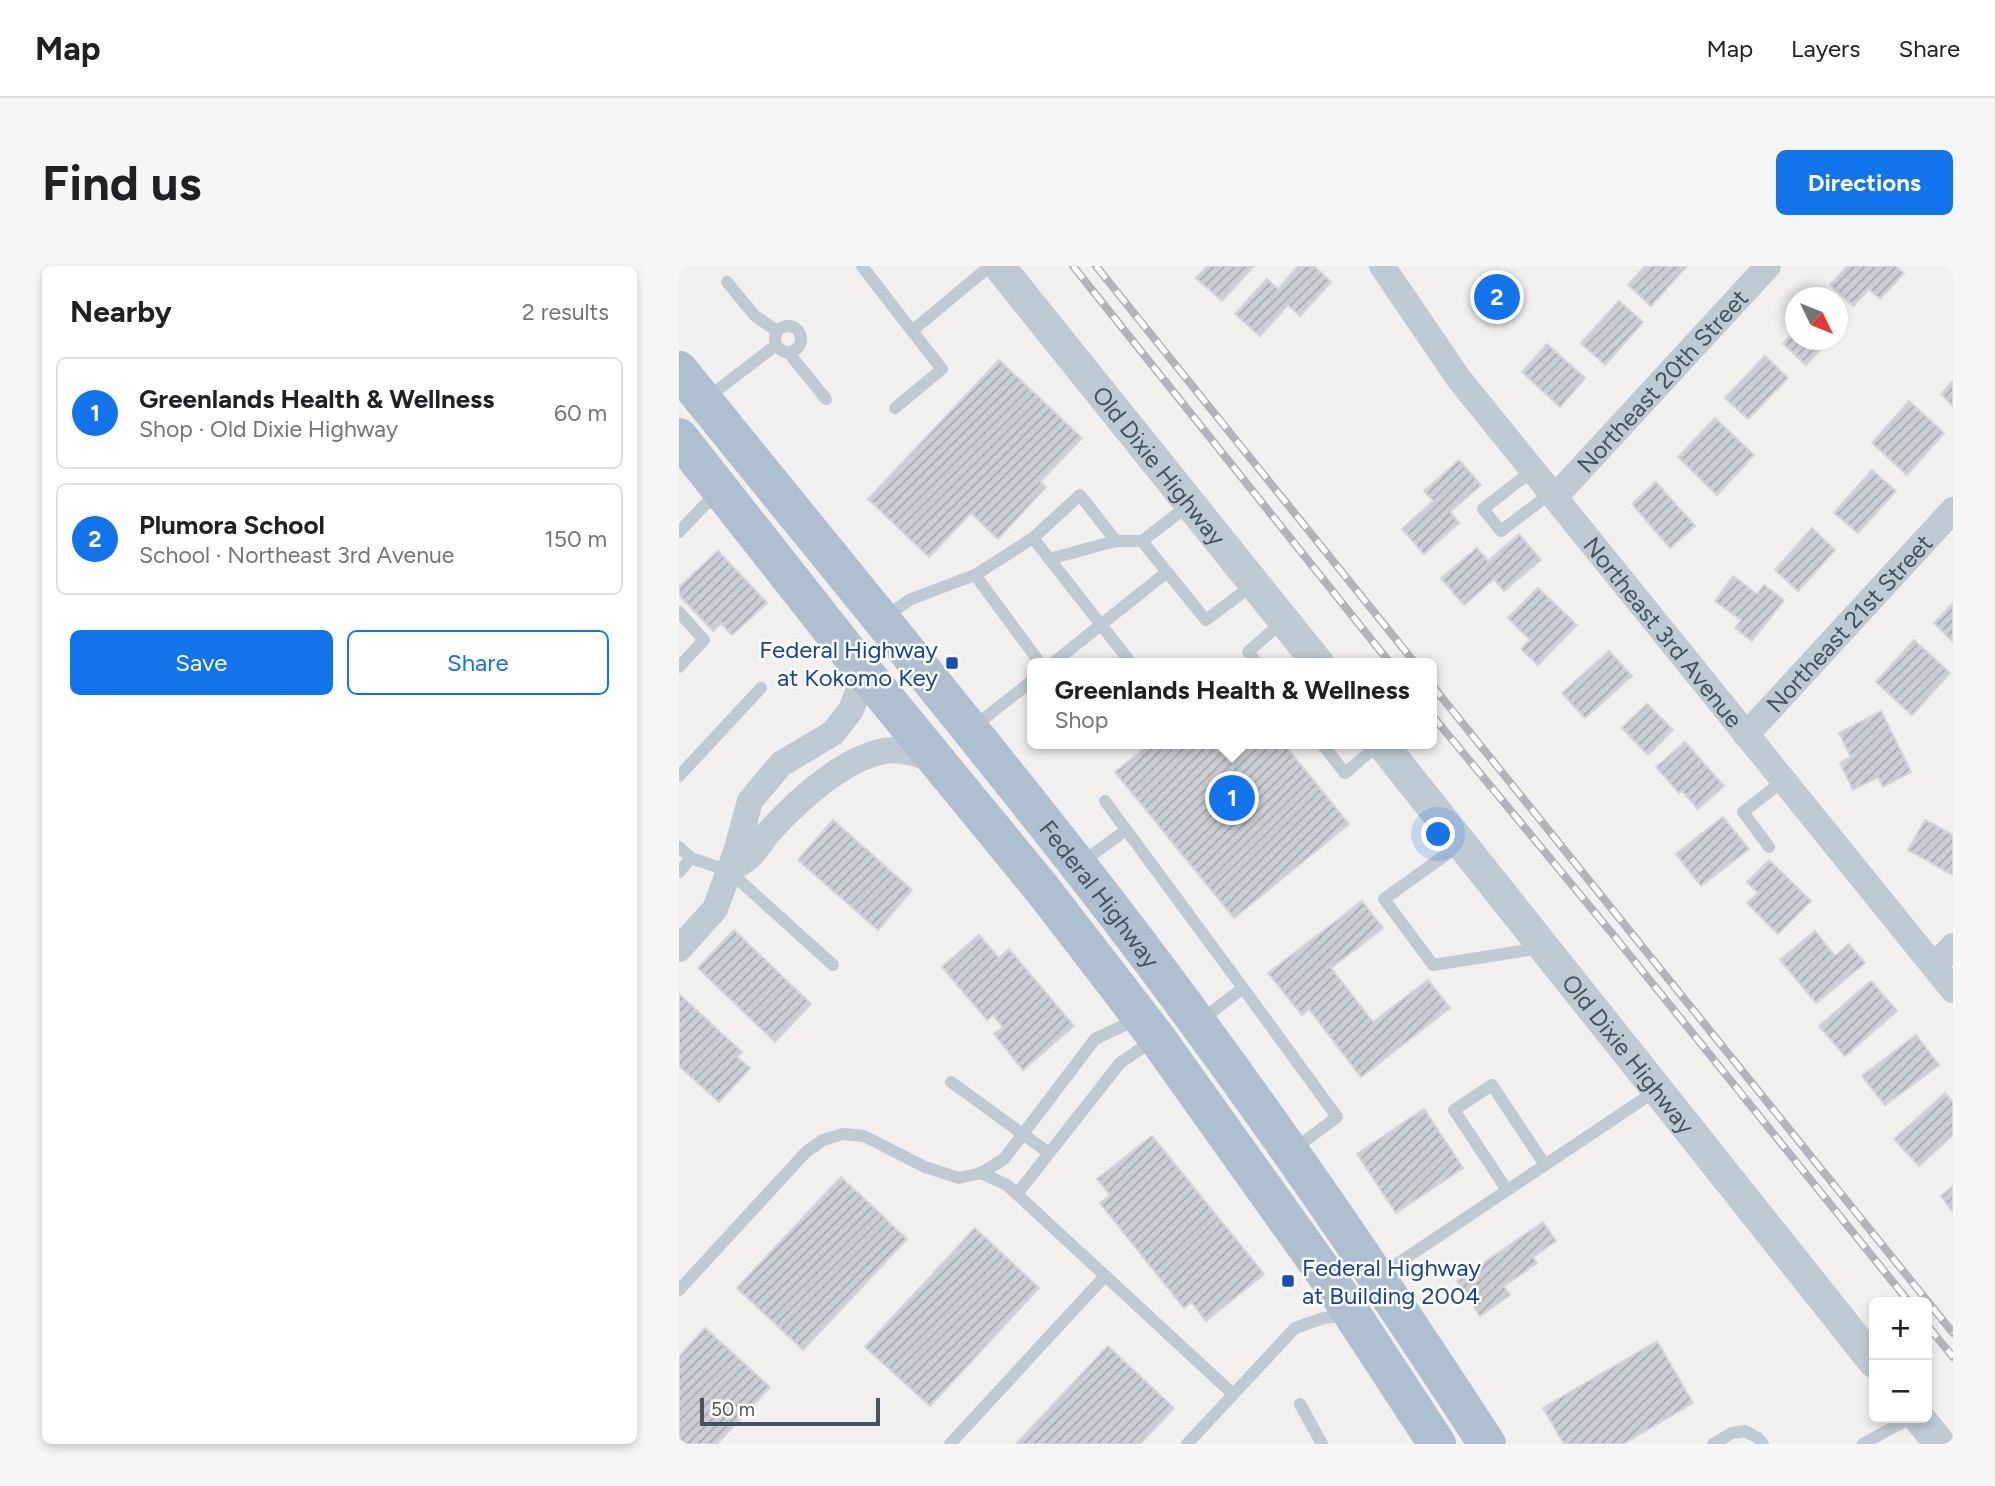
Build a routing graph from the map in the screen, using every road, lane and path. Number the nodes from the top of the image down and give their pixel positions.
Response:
1 (862, 266) edge
2 (991, 266) edge
3 (999, 266) edge
4 (1382, 266) edge
5 (1768, 266) edge
6 (727, 282) dead end
7 (912, 331) junction
8 (780, 343) junction
9 (679, 370) edge
10 (691, 398) edge
11 (826, 399) dead end
12 (895, 408) dead end
13 (680, 440) edge
14 (1533, 470) junction
15 (768, 481) junction
16 (720, 488) junction
17 (1553, 495) junction
18 (1191, 504) junction
19 (1953, 510) edge
20 (679, 532) edge
21 (1033, 538) junction
22 (1116, 541) junction
23 (1142, 541) junction
24 (1049, 559) junction
25 (1167, 572) junction
26 (975, 575) junction
27 (1254, 584) junction
28 (679, 612) edge
29 (880, 620) junction
30 (1284, 620) junction
31 (1101, 625) junction
32 (1036, 658) edge
33 (1059, 658) edge
34 (1127, 658) edge
35 (1253, 658) edge
36 (1314, 658) edge
37 (679, 667) edge
38 (865, 673) junction
39 (1027, 685) edge
40 (761, 688) dead end
41 (969, 731) junction
42 (1746, 735) junction
43 (1326, 749) edge
44 (1375, 749) edge
45 (1385, 749) edge
46 (935, 759) junction
47 (679, 776) edge
48 (771, 777) junction
49 (1783, 781) junction
50 (1105, 802) dead end
51 (797, 805) junction
52 (1126, 830) junction
53 (1461, 844) junction
54 (679, 847) edge
55 (1769, 847) dead end
56 (691, 858) junction
57 (1078, 865) junction
58 (729, 871) junction
59 (1027, 871) junction
60 (679, 872) edge
61 (1953, 946) edge
62 (1545, 948) junction
63 (679, 949) edge
64 (833, 965) dead end
65 (1947, 979) edge
66 (1171, 988) junction
67 (1243, 988) junction
68 (1197, 1023) junction
69 (1149, 1028) junction
70 (951, 1082) dead end
71 (1657, 1089) junction
72 (1024, 1134) junction
73 (1289, 1149) junction
74 (1049, 1153) junction
75 (1545, 1165) junction
76 (981, 1173) junction
77 (1507, 1190) junction
78 (1017, 1194) junction
79 (1105, 1276) junction
80 (1378, 1277) junction
81 (679, 1290) edge
82 (1352, 1315) junction
83 (1872, 1360) edge
84 (1233, 1394) junction
85 (1300, 1404) dead end
86 (1901, 1423) edge
87 (1923, 1423) edge
88 (950, 1444) edge
89 (1187, 1444) edge
90 (1322, 1444) edge
91 (1437, 1444) edge
92 (1487, 1444) edge
93 (1713, 1444) edge
94 (1763, 1444) edge
95 (1863, 1444) edge
96 (1940, 1444) edge

1 - 7 lane
2 - 7 lane
3 - 18 street, Old Dixie Highway
4 - 14 street, Northeast 3rd Avenue
5 - 17 street, Northeast 20th Street
6 - 8 lane
7 - 12 lane
8 - 10 lane
8 - 11 lane
9 - 10 main road, Federal Highway
10 - 15 main road, Federal Highway
13 - 15 main road
13 - 16 main road, Federal Highway
14 - 17 street, Northeast 3rd Avenue
14 - 17 lane
15 - 29 main road, Federal Highway
16 - 20 lane
16 - 38 main road, Federal Highway
17 - 42 street, Northeast 3rd Avenue
18 - 23 lane
18 - 27 street, Old Dixie Highway
19 - 42 street, Northeast 21st Street
21 - 22 lane
21 - 24 lane
21 - 26 lane
22 - 23 lane
22 - 24 lane
23 - 25 lane
24 - 31 lane
25 - 27 lane
25 - 31 lane
26 - 29 lane
26 - 32 lane
27 - 30 street, Old Dixie Highway
28 - 37 lane
29 - 41 main road, Federal Highway
30 - 35 lane
30 - 36 street, Old Dixie Highway
31 - 33 lane
31 - 34 lane
38 - 46 main road, Federal Highway
38 - 48 street
39 - 41 lane
40 - 47 lane
41 - 57 main road, Federal Highway
42 - 49 street, Northeast 3rd Avenue
43 - 44 lane
45 - 53 street, Old Dixie Highway
46 - 51 street
46 - 59 main road, Federal Highway
48 - 51 street
48 - 58 street
49 - 55 lane
49 - 65 street, Northeast 3rd Avenue
50 - 52 lane
51 - 58 street
52 - 57 lane
52 - 67 lane
53 - 62 street, Old Dixie Highway
53 - 62 lane
54 - 56 lane
56 - 58 lane
56 - 60 lane
57 - 66 main road, Federal Highway
58 - 63 street
58 - 64 lane
59 - 66 main road
59 - 69 main road, Federal Highway
61 - 65 street
62 - 71 street, Old Dixie Highway
66 - 68 main road, Federal Highway
67 - 68 lane
67 - 73 lane
68 - 73 main road, Federal Highway
69 - 72 lane
69 - 73 main road
69 - 74 lane
69 - 82 main road, Federal Highway
70 - 72 lane
71 - 75 lane
71 - 83 street, Old Dixie Highway
72 - 74 lane
72 - 76 lane
73 - 80 main road, Federal Highway
74 - 78 lane
75 - 77 lane
75 - 77 lane
76 - 78 lane
76 - 81 lane
77 - 80 lane
78 - 79 lane
79 - 84 lane
79 - 88 lane
80 - 92 main road, Federal Highway
82 - 84 lane
82 - 91 main road, Federal Highway
84 - 89 lane
85 - 90 lane
86 - 95 lane
87 - 96 street
93 - 94 lane

